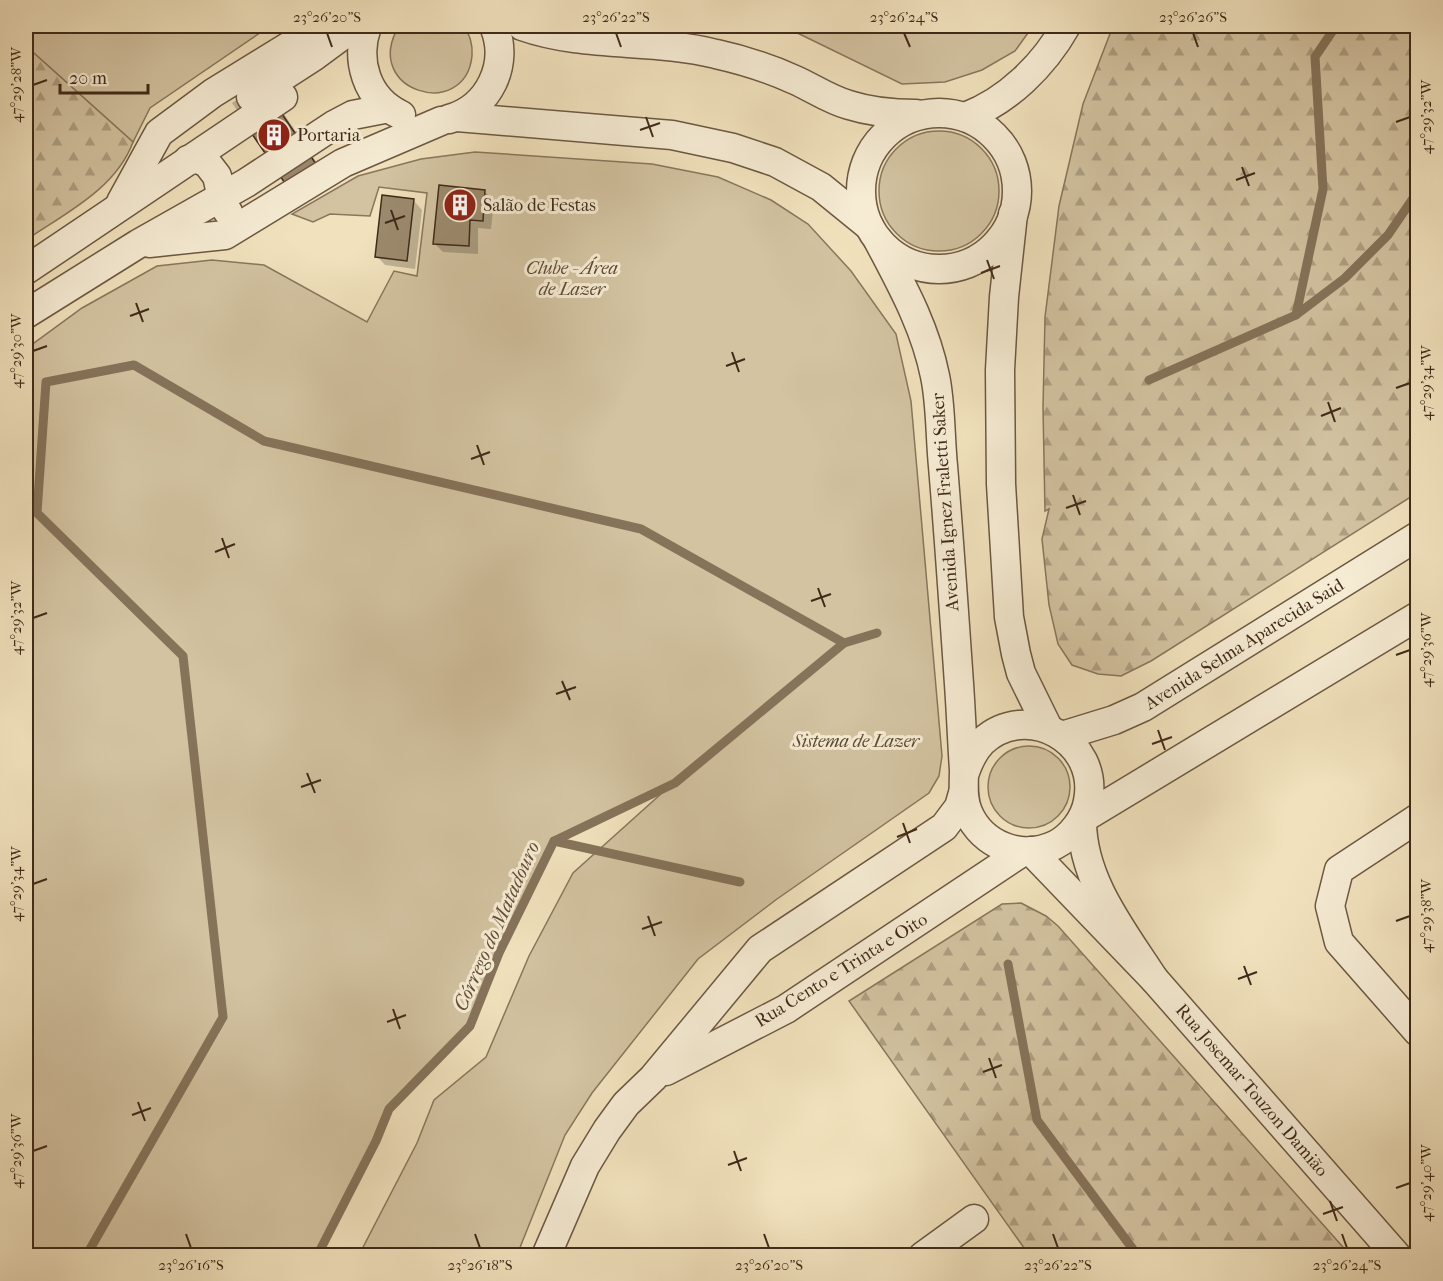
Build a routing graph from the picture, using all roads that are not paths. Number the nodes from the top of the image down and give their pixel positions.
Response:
1 (339, 26) edge
2 (355, 26) edge
3 (367, 26) edge
4 (494, 26) edge
5 (522, 26) edge
6 (1066, 26) edge
7 (283, 97) dead end
8 (400, 114) junction
9 (925, 114) junction
10 (965, 117) junction
11 (449, 119) junction
12 (188, 160) junction
13 (156, 181) junction
14 (118, 206) junction
15 (1014, 214) junction
16 (227, 217) junction
17 (179, 221) junction
18 (873, 233) junction
19 (138, 244) junction
20 (26, 270) edge
21 (26, 314) edge
22 (1418, 536) edge
23 (1418, 616) edge
24 (1055, 732) junction
25 (1086, 766) junction
26 (1146, 781) junction
27 (963, 784) junction
28 (1418, 818) edge
29 (1082, 819) junction
30 (1026, 851) junction
31 (1154, 979) junction
32 (1418, 1032) edge
33 (653, 1078) junction
34 (974, 1219) dead end
35 (546, 1256) edge
36 (923, 1256) edge
37 (1397, 1256) edge

1 - 14 street
2 - 14 street
3 - 8 street
4 - 11 street, Avenida Ignez Fraletti Saker
5 - 9 street, Avenida Ignez Fraletti Saker
6 - 10 street
7 - 12 street
8 - 11 street, Avenida Ignez Fraletti Saker
8 - 16 street, Avenida Ignez Fraletti Saker
9 - 10 street, Avenida Ignez Fraletti Saker
9 - 18 street, Avenida Ignez Fraletti Saker
10 - 15 street, Avenida Ignez Fraletti Saker
11 - 16 street, Avenida Ignez Fraletti Saker
11 - 18 street, Avenida Ignez Fraletti Saker
12 - 13 street
12 - 16 street
13 - 14 street
13 - 17 street
14 - 20 street
15 - 18 street, Avenida Ignez Fraletti Saker
15 - 24 street, Avenida Ignez Fraletti Saker
16 - 17 street, Avenida Ignez Fraletti Saker
16 - 19 street, Avenida Ignez Fraletti Saker
17 - 19 street, Avenida Ignez Fraletti Saker
18 - 27 street, Avenida Ignez Fraletti Saker
19 - 21 street, Avenida Ignez Fraletti Saker
22 - 24 street, Avenida Selma Aparecida Said
23 - 26 street
24 - 25 street
24 - 27 street
25 - 26 street
25 - 29 street
26 - 29 street
27 - 30 street
27 - 33 street
28 - 32 street
29 - 30 street
29 - 31 street, Rua Josemar Touzon Damião
30 - 31 street, Rua Josemar Touzon Damião
30 - 33 street, Rua Cento e Trinta e Oito
31 - 37 street, Rua Josemar Touzon Damião
33 - 35 street
34 - 36 street

